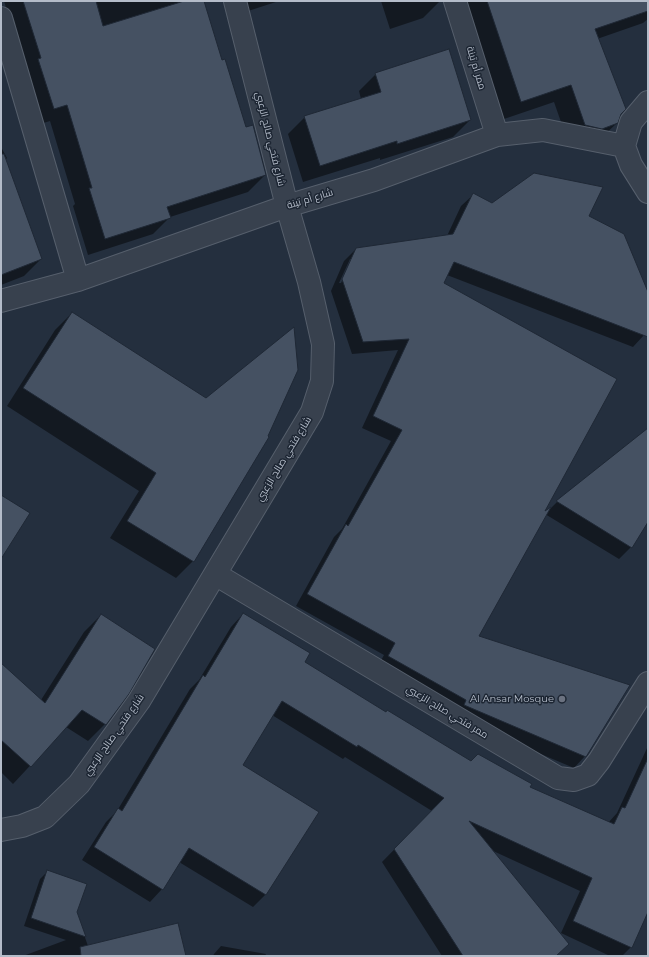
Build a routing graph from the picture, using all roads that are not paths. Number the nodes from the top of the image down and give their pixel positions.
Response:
1 (235, 1) edge
2 (455, 1) edge
3 (1, 18) edge
4 (648, 102) edge
5 (497, 135) junction
6 (624, 146) junction
7 (648, 192) edge
8 (287, 206) junction
9 (78, 280) junction
10 (1, 300) edge
11 (216, 574) junction
12 (648, 683) edge
13 (1, 830) edge

1 - 8 street, شارع فتحي صالح الزعبي
2 - 5 street, ممر أم تينة
3 - 9 street
4 - 6 street
5 - 6 street, شارع أم تينة
5 - 8 street, شارع أم تينة
6 - 7 street
8 - 9 street, شارع أم تينة
8 - 11 street, شارع فتحي صالح الزعبي
9 - 10 street, شارع أم تينة
11 - 12 street, ممر فتحي صالح الزعبي
11 - 13 street, شارع فتحي صالح الزعبي

